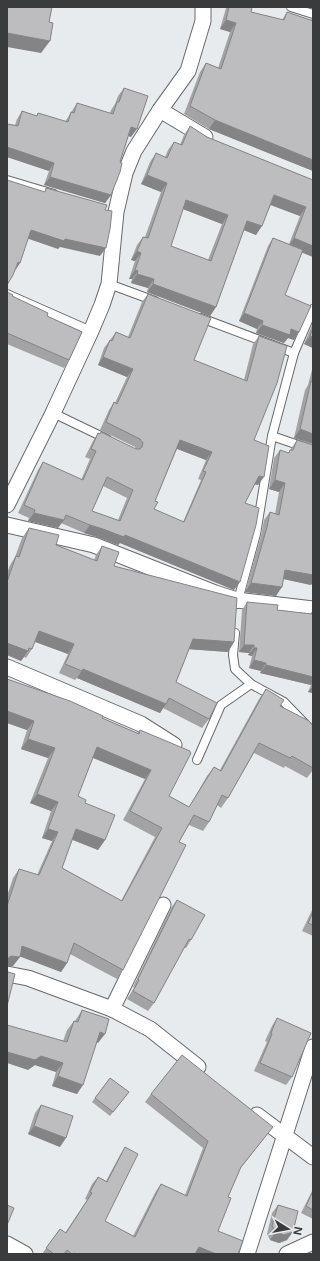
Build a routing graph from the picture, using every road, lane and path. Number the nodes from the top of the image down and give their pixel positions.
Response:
1 (203, 7) edge
2 (291, 7) edge
3 (313, 14) edge
4 (160, 110) junction
5 (220, 143) edge
6 (7, 180) edge
7 (65, 197) edge
8 (109, 284) junction
9 (7, 294) edge
10 (160, 303) edge
11 (313, 309) edge
12 (190, 314) edge
13 (91, 331) junction
14 (294, 353) junction
15 (53, 413) junction
16 (272, 436) junction
17 (113, 442) edge
18 (313, 450) edge
19 (7, 505) edge
20 (7, 525) edge
21 (238, 600) junction
22 (313, 609) edge
23 (7, 667) edge
24 (252, 684) junction
25 (313, 732) edge
26 (174, 745) edge
27 (197, 760) dead end
28 (164, 905) dead end
29 (7, 974) edge
30 (112, 1009) junction
31 (313, 1047) edge
32 (211, 1078) edge
33 (247, 1107) edge
34 (284, 1136) junction
35 (313, 1157) edge
36 (313, 1242) edge
37 (7, 1244) edge
38 (25, 1254) edge
39 (247, 1254) edge
40 (287, 1254) edge

1 - 4 street
2 - 3 lane
4 - 5 street
4 - 8 street
6 - 7 lane
8 - 10 lane
8 - 13 street
9 - 13 lane
11 - 14 lane
12 - 14 lane
13 - 15 street
14 - 16 lane
15 - 17 lane
15 - 19 street
16 - 18 lane
16 - 21 lane
20 - 21 street
21 - 22 street
21 - 24 lane
23 - 26 street
24 - 25 lane
24 - 27 lane
28 - 30 street
29 - 30 street
30 - 32 street
31 - 34 street
33 - 34 street
34 - 35 street
34 - 39 street
36 - 40 street
37 - 38 street

